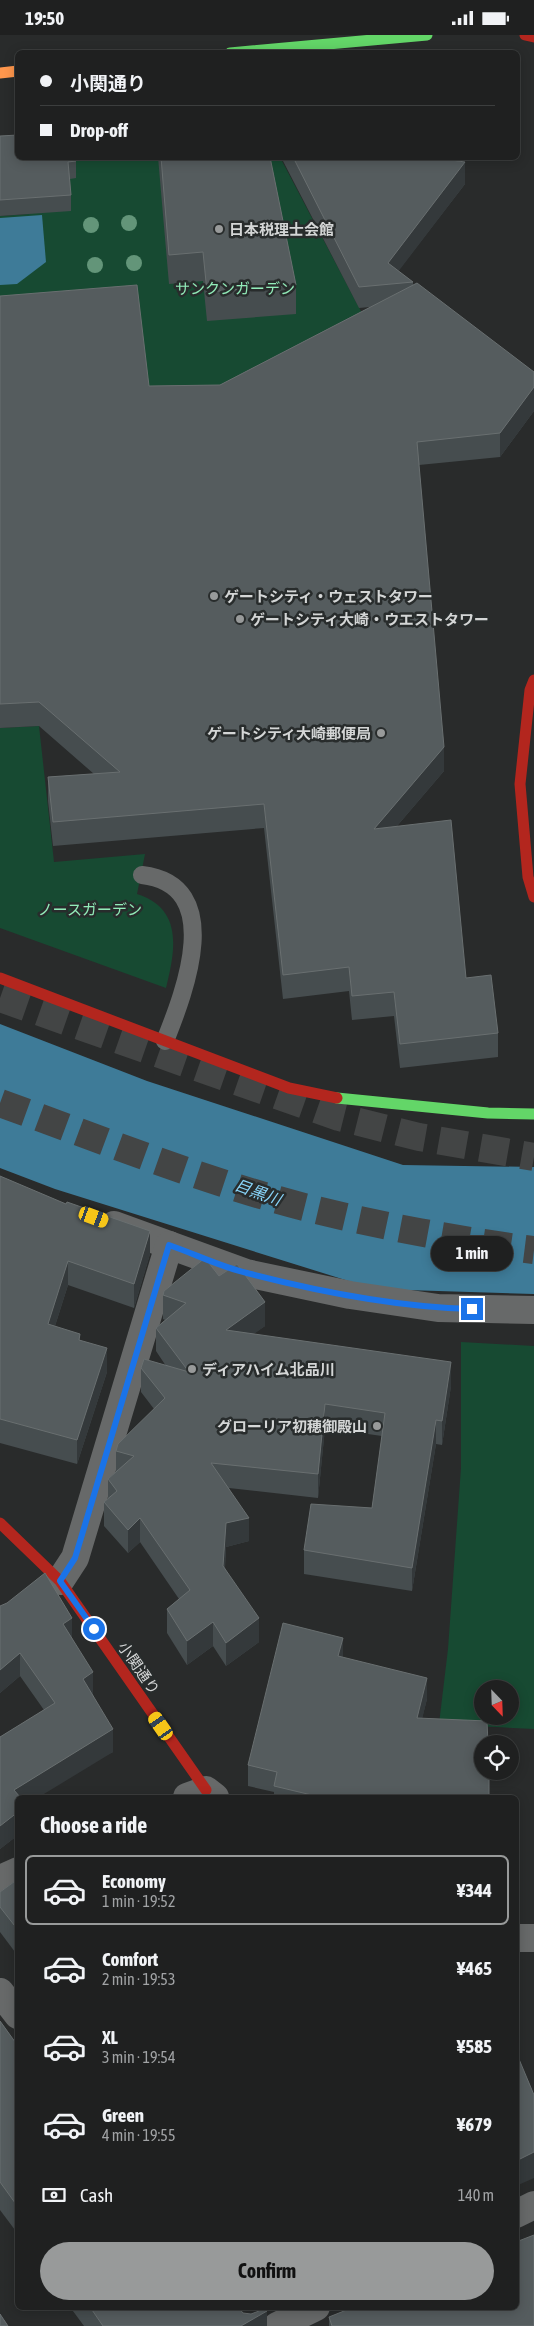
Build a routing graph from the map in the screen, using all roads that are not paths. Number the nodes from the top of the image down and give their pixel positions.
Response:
1 (427, 35) edge
2 (525, 35) edge
3 (534, 37) edge
4 (263, 50) edge
5 (15, 71) edge
6 (0, 73) edge
7 (534, 680) edge
8 (142, 875) dead end
9 (534, 897) edge
10 (0, 978) edge
11 (164, 1041) junction
12 (534, 1114) edge
13 (94, 1217) edge
14 (169, 1245) junction
15 (534, 1310) edge
16 (0, 1523) edge
17 (50, 1581) junction
18 (203, 1795) edge
19 (15, 1872) edge
20 (0, 1879) edge
21 (519, 1938) edge
22 (534, 1938) edge
23 (0, 1992) edge
24 (15, 2011) edge
25 (534, 2205) edge
26 (519, 2212) edge
27 (310, 2310) edge
28 (277, 2326) edge

1 - 4 street
2 - 3 street
5 - 6 street
7 - 9 street
8 - 11 lane
10 - 11 street
11 - 12 street
13 - 14 street
14 - 15 street
14 - 17 street
16 - 17 street, 小関通り
17 - 18 street, 小関通り
19 - 20 street
21 - 22 street
23 - 24 street
25 - 26 street
27 - 28 street

